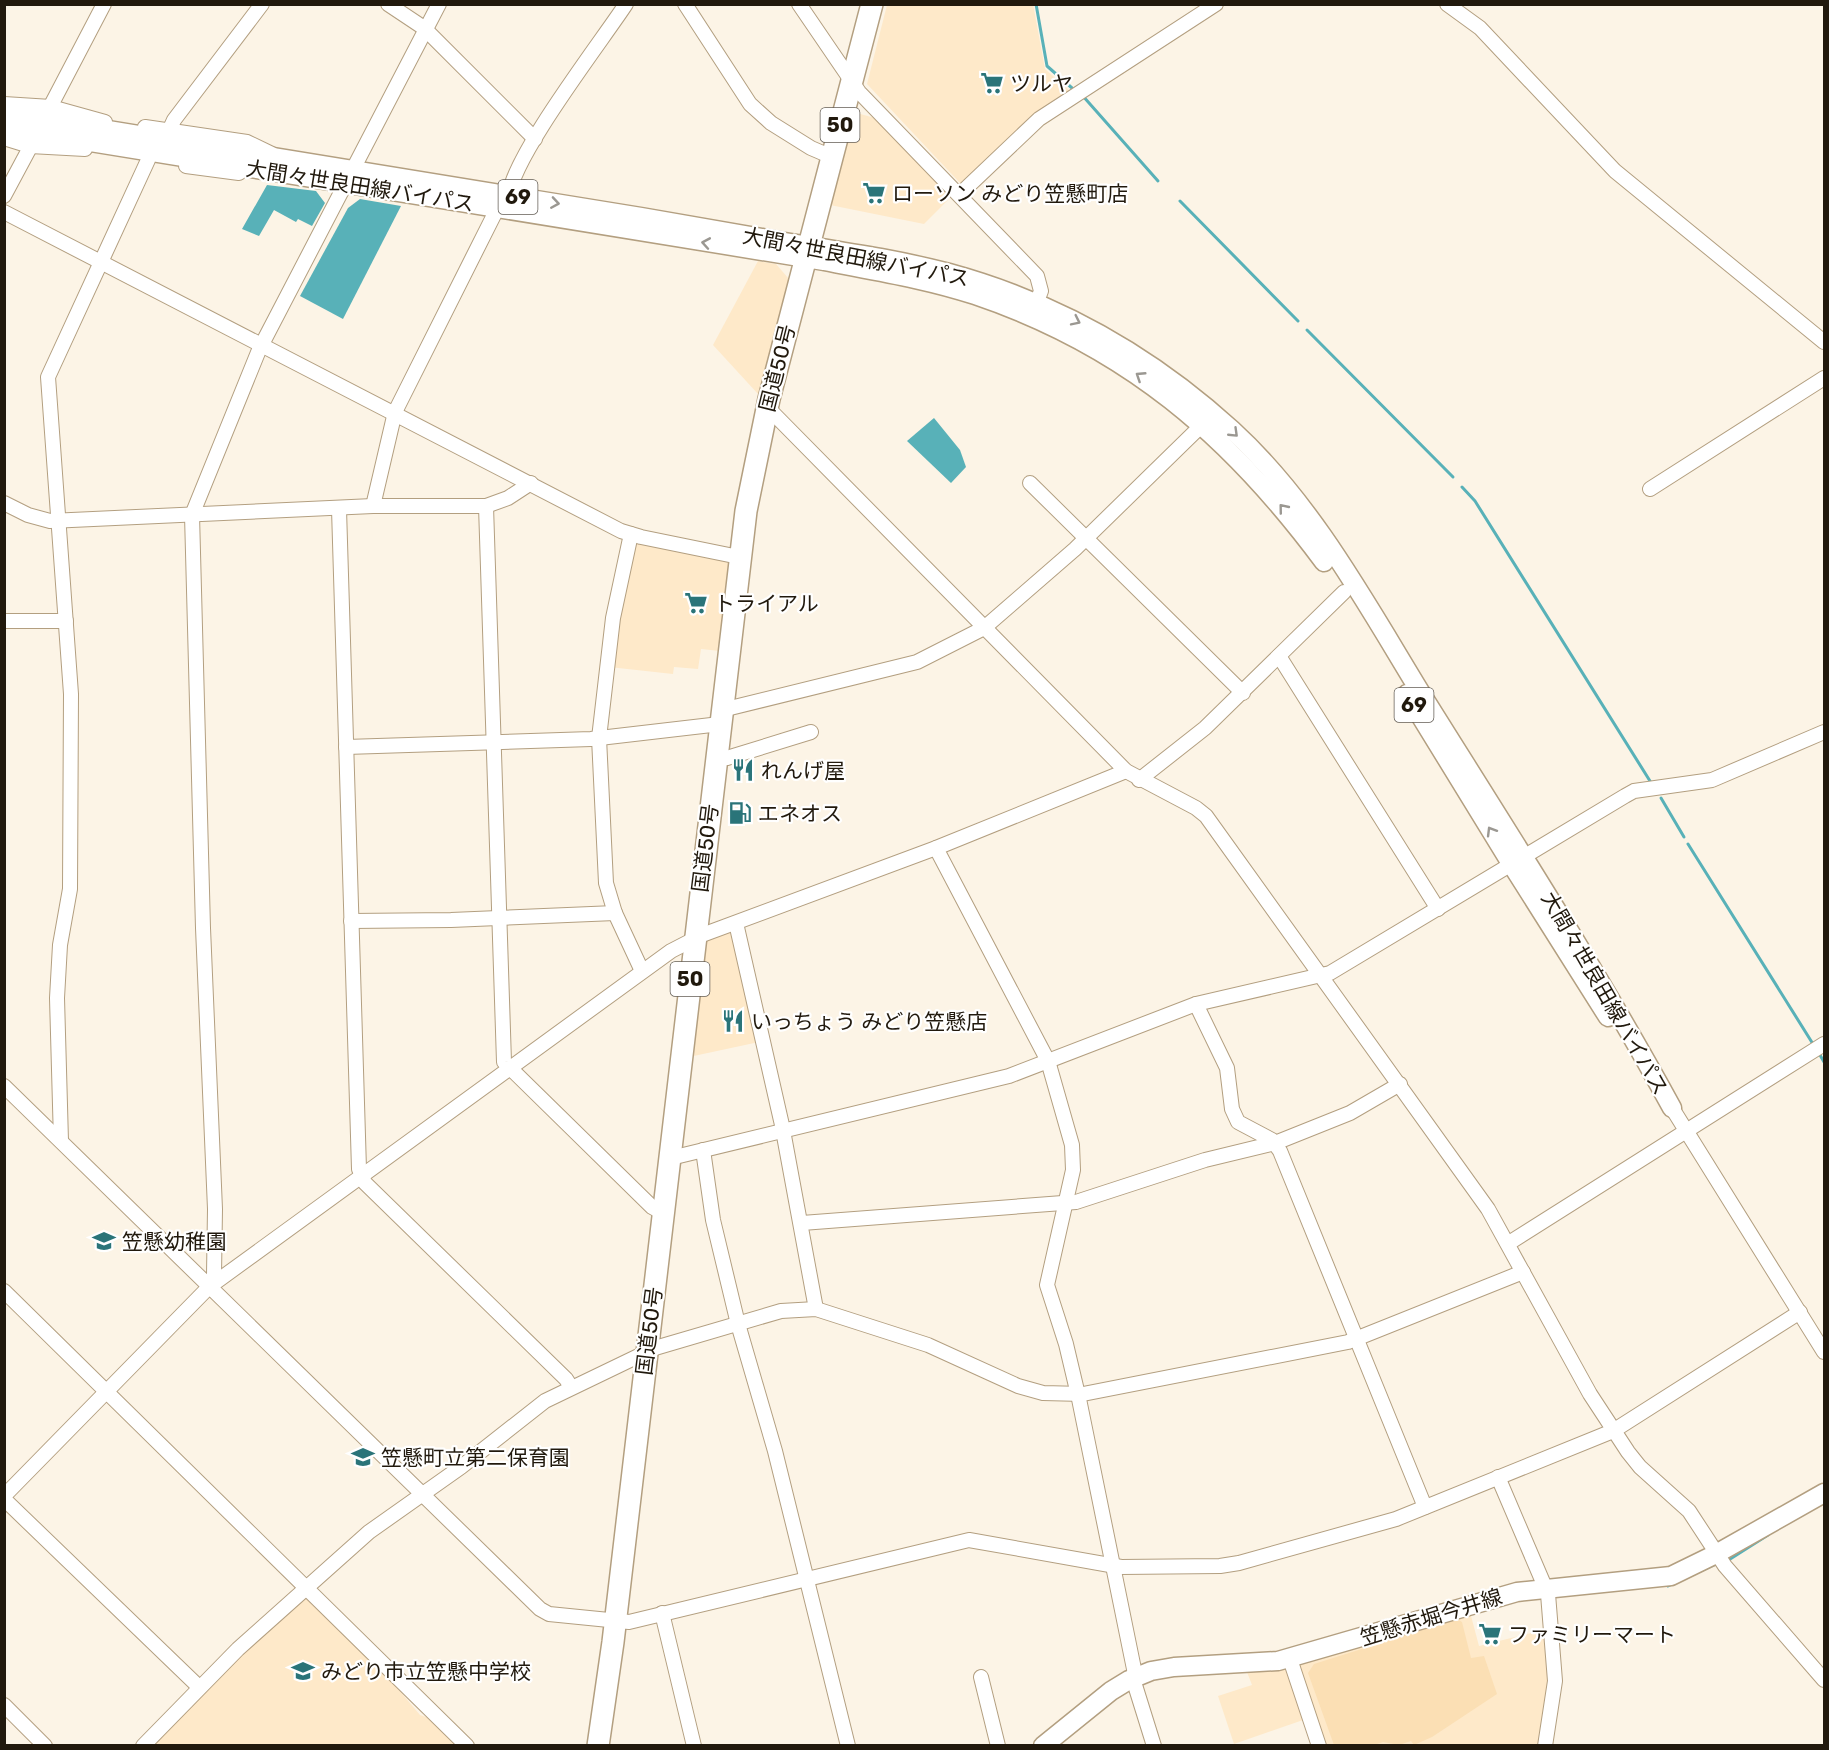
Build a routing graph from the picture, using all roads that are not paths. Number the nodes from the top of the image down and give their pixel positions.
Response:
1 (104, 4) edge
2 (262, 4) edge
3 (388, 4) edge
4 (439, 4) edge
5 (626, 4) edge
6 (685, 4) edge
7 (799, 4) edge
8 (872, 4) edge
9 (1216, 4) edge
10 (1447, 4) edge
11 (424, 28) junction
12 (852, 84) junction
13 (4, 104) edge
14 (49, 111) junction
15 (4, 113) edge
16 (4, 128) edge
17 (169, 131) junction
18 (4, 138) edge
19 (535, 139) junction
20 (33, 142) junction
21 (832, 157) junction
22 (279, 158) junction
23 (148, 160) junction
24 (264, 171) junction
25 (349, 178) junction
26 (960, 194) junction
27 (509, 195) junction
28 (4, 196) edge
29 (495, 207) junction
30 (4, 212) edge
31 (807, 252) junction
32 (103, 261) junction
33 (1035, 304) junction
34 (1824, 342) edge
35 (263, 343) junction
36 (1824, 378) edge
37 (767, 407) junction
38 (395, 412) junction
39 (1203, 424) junction
40 (531, 483) junction
41 (1030, 483) dead end
42 (1650, 489) dead end
43 (4, 503) edge
44 (373, 506) junction
45 (486, 507) junction
46 (339, 509) junction
47 (192, 515) junction
48 (57, 520) junction
49 (631, 534) junction
50 (1086, 538) junction
51 (739, 557) junction
52 (1344, 592) junction
53 (4, 621) edge
54 (66, 621) junction
55 (984, 628) junction
56 (1279, 656) junction
57 (1243, 693) junction
58 (721, 717) junction
59 (811, 732) dead end
60 (1824, 732) edge
61 (599, 738) junction
62 (492, 743) junction
63 (346, 747) junction
64 (716, 759) junction
65 (1126, 771) junction
66 (1139, 780) junction
67 (936, 849) junction
68 (1518, 861) junction
69 (1438, 909) junction
70 (615, 914) junction
71 (502, 918) junction
72 (351, 921) junction
73 (736, 923) junction
74 (694, 939) junction
75 (642, 971) junction
76 (1322, 976) junction
77 (1196, 1004) junction
78 (1824, 1044) edge
79 (1048, 1061) junction
80 (509, 1068) junction
81 (1400, 1084) junction
82 (4, 1086) edge
83 (1672, 1108) joint
84 (783, 1131) junction
85 (1686, 1132) junction
86 (61, 1141) junction
87 (1275, 1143) junction
88 (703, 1150) junction
89 (669, 1156) junction
90 (361, 1177) junction
91 (1064, 1204) junction
92 (663, 1213) junction
93 (802, 1223) junction
94 (1509, 1243) junction
95 (1523, 1272) junction
96 (209, 1287) junction
97 (4, 1291) edge
98 (816, 1309) junction
99 (1800, 1312) junction
100 (738, 1324) junction
101 (1356, 1339) junction
102 (646, 1351) junction
103 (1824, 1352) edge
104 (571, 1387) junction
105 (108, 1391) junction
106 (1077, 1394) junction
107 (1613, 1431) junction
108 (1498, 1477) junction
109 (1824, 1493) edge
110 (423, 1495) junction
111 (4, 1498) edge
112 (1425, 1507) junction
113 (1716, 1554) junction
114 (1113, 1566) junction
115 (805, 1578) junction
116 (305, 1587) junction
117 (1546, 1588) junction
118 (662, 1613) junction
119 (616, 1622) junction
120 (1290, 1659) junction
121 (981, 1677) dead end
122 (1135, 1677) junction
123 (1824, 1680) edge
124 (199, 1687) junction
125 (4, 1705) edge
126 (606, 1705) junction
127 (45, 1746) edge
128 (143, 1746) edge
129 (467, 1746) edge
130 (598, 1746) edge
131 (606, 1746) edge
132 (694, 1746) edge
133 (848, 1746) edge
134 (998, 1746) edge
135 (1043, 1746) edge
136 (1154, 1746) edge
137 (1319, 1746) edge
138 (1545, 1746) edge

1 - 14 street
2 - 17 street
3 - 11 street
4 - 11 street
5 - 19 street
6 - 21 street
7 - 12 street
8 - 12 highway, 国道50号 / 50
9 - 26 street
10 - 34 street
11 - 19 street
11 - 25 street
12 - 21 highway, 国道50号 / 50
12 - 26 street
13 - 14 street
14 - 17 street
15 - 22 main road, 大間々世良田線バイパス / 69
16 - 24 main road, 大間々世良田線バイパス / 69
17 - 22 street
18 - 20 street
19 - 27 street
20 - 23 street
20 - 28 street
21 - 31 highway, 国道50号 / 50
22 - 25 main road, 大間々世良田線バイパス / 69
23 - 24 street
23 - 32 street
24 - 25 main road, 大間々世良田線バイパス / 69
25 - 27 main road, 大間々世良田線バイパス / 69
25 - 29 main road, 大間々世良田線バイパス / 69
25 - 35 street
26 - 33 street
27 -> 31 main road, 大間々世良田線バイパス / 69
31 -> 29 main road, 大間々世良田線バイパス / 69
29 - 38 street
30 - 32 street
31 - 33 main road, 大間々世良田線バイパス / 69
31 - 37 highway, 国道50号 / 50
39 -> 31 main road, 大間々世良田線バイパス / 69
32 - 35 street
32 - 48 street
33 -> 68 main road, 大間々世良田線バイパス / 69
35 - 38 street
35 - 47 street
36 - 42 street
37 - 51 highway, 国道50号 / 50
37 - 55 street
38 - 40 street
38 - 44 street
39 - 50 street
52 -> 39 main road, 大間々世良田線バイパス / 69
40 - 45 street
40 - 49 street
41 - 50 street
43 - 48 street
44 - 45 street
44 - 46 street
45 - 62 street
46 - 47 street
46 - 63 street
47 - 48 street
47 - 96 street
48 - 54 street
49 - 51 street
49 - 61 street
50 - 55 street
50 - 57 street
51 - 58 highway, 国道50号 / 50
52 - 56 street
68 -> 52 main road, 大間々世良田線バイパス / 69
53 - 54 street
54 - 86 street
55 - 58 street
55 - 65 street
56 - 57 street
56 - 69 street
57 - 66 street
58 - 61 street
58 - 64 highway, 国道50号 / 50
59 - 64 street
60 - 68 street
61 - 62 street
61 - 70 street
62 - 63 street
62 - 71 street
63 - 72 street
64 - 74 highway, 国道50号 / 50
65 - 66 street
65 - 67 street
66 - 76 street
67 - 73 street
67 - 79 street
68 - 69 street
68 - 83 main road, 大間々世良田線バイパス / 69
69 - 76 street
70 - 71 street
70 - 75 street
71 - 72 street
71 - 80 street
72 - 90 street
73 - 74 street
73 - 84 street
74 - 75 street
74 - 89 highway, 国道50号 / 50
75 - 80 street
76 - 77 street
76 - 81 street
77 - 79 street
77 - 87 street
78 - 85 street
79 - 84 street
79 - 91 street
80 - 90 street
80 - 92 street
81 - 87 street
81 - 94 street
82 - 86 street
83 - 85 street
84 - 88 street
84 - 93 street
85 - 94 street
85 - 99 street
86 - 96 street
87 - 91 street
87 - 101 street
88 - 89 street
88 - 100 street
89 - 92 highway, 国道50号 / 50
90 - 96 street
90 - 104 street
91 - 93 street
91 - 106 street
92 - 102 highway, 国道50号 / 50
93 - 98 street
94 - 95 street
95 - 101 street
95 - 107 street
96 - 105 street
96 - 110 street
97 - 105 street
98 - 100 street
98 - 106 street
99 - 103 street
99 - 107 street
100 - 102 street
100 - 115 street
101 - 106 street
101 - 112 street
102 - 104 street
102 - 119 highway, 国道50号 / 50
104 - 110 street
105 - 111 street
105 - 116 street
106 - 114 street
107 - 108 street
107 - 113 street
108 - 112 street
108 - 117 street
109 - 113 main road, 笠懸赤堀今井線
110 - 116 street
110 - 119 street
111 - 124 street
112 - 114 street
113 - 117 main road, 笠懸赤堀今井線
113 - 123 street
114 - 115 street
114 - 122 street
115 - 118 street
115 - 133 street
116 - 124 street
116 - 129 street
117 - 120 main road, 笠懸赤堀今井線
117 - 138 street
118 - 119 street
118 - 132 street
119 - 126 highway, 国道50号 / 50
120 - 122 main road, 笠懸赤堀今井線
120 - 137 street
121 - 134 street
122 - 135 main road, 笠懸赤堀今井線
122 - 136 street
124 - 128 street
125 - 127 street
126 - 130 highway, 50
126 - 131 highway, 50

